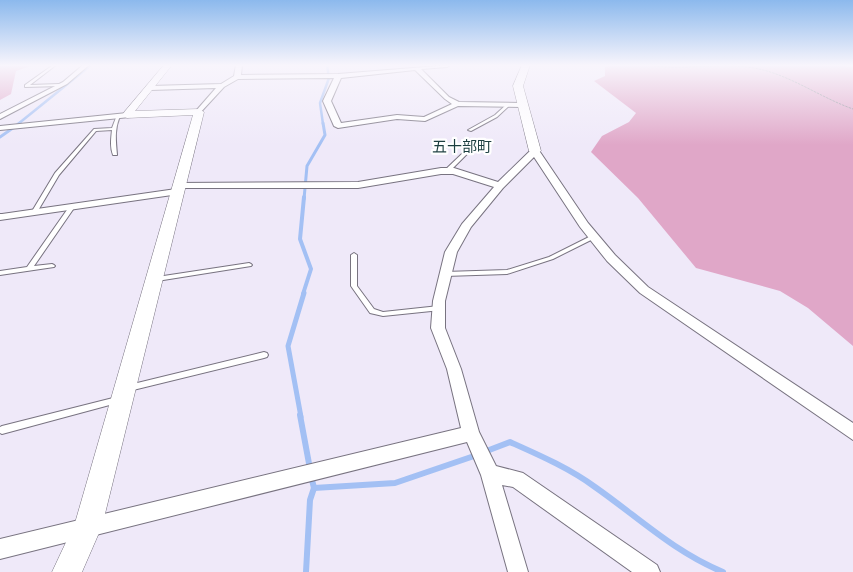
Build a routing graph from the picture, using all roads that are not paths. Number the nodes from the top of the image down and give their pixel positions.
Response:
1 (47, 92) edge
2 (146, 92) edge
3 (217, 92) edge
4 (331, 92) edge
5 (440, 92) edge
6 (519, 92) edge
7 (457, 104) junction
8 (508, 105) junction
9 (522, 105) junction
10 (199, 112) junction
11 (123, 116) junction
12 (0, 117) edge
13 (0, 128) edge
14 (114, 129) junction
15 (470, 130) dead end
16 (469, 150) dead end
17 (536, 151) junction
18 (115, 154) dead end
19 (447, 171) junction
20 (500, 186) junction
21 (177, 189) junction
22 (71, 208) junction
23 (34, 213) junction
24 (1, 217) edge
25 (592, 237) junction
26 (354, 255) dead end
27 (249, 265) dead end
28 (52, 266) dead end
29 (29, 269) junction
30 (0, 273) edge
31 (445, 274) junction
32 (153, 280) junction
33 (439, 308) junction
34 (264, 355) dead end
35 (122, 394) junction
36 (2, 430) dead end
37 (853, 432) edge
38 (472, 433) junction
39 (490, 474) junction
40 (88, 526) junction
41 (0, 548) edge
42 (67, 572) edge
43 (518, 572) edge
44 (650, 572) edge

1 - 12 street
2 - 11 street
3 - 10 street
4 - 7 street
5 - 7 street
6 - 9 street
7 - 8 street
8 - 9 street
8 - 15 lane
9 - 17 street
10 - 11 street
10 - 21 street
11 - 13 street
11 - 14 lane
14 - 18 lane
14 - 23 lane
16 - 19 lane
17 - 20 street
17 - 25 street
19 - 20 street
19 - 21 street
20 - 31 street
21 - 22 street
21 - 32 street
22 - 23 street
22 - 29 lane
23 - 24 street
25 - 31 lane
25 - 37 street
26 - 33 lane
27 - 32 lane
28 - 29 lane
29 - 30 lane
31 - 33 street
32 - 35 street
33 - 38 street
34 - 35 lane
35 - 36 lane
35 - 40 street
38 - 39 street
38 - 40 street
39 - 43 street
39 - 44 street
40 - 41 street
40 - 42 street

